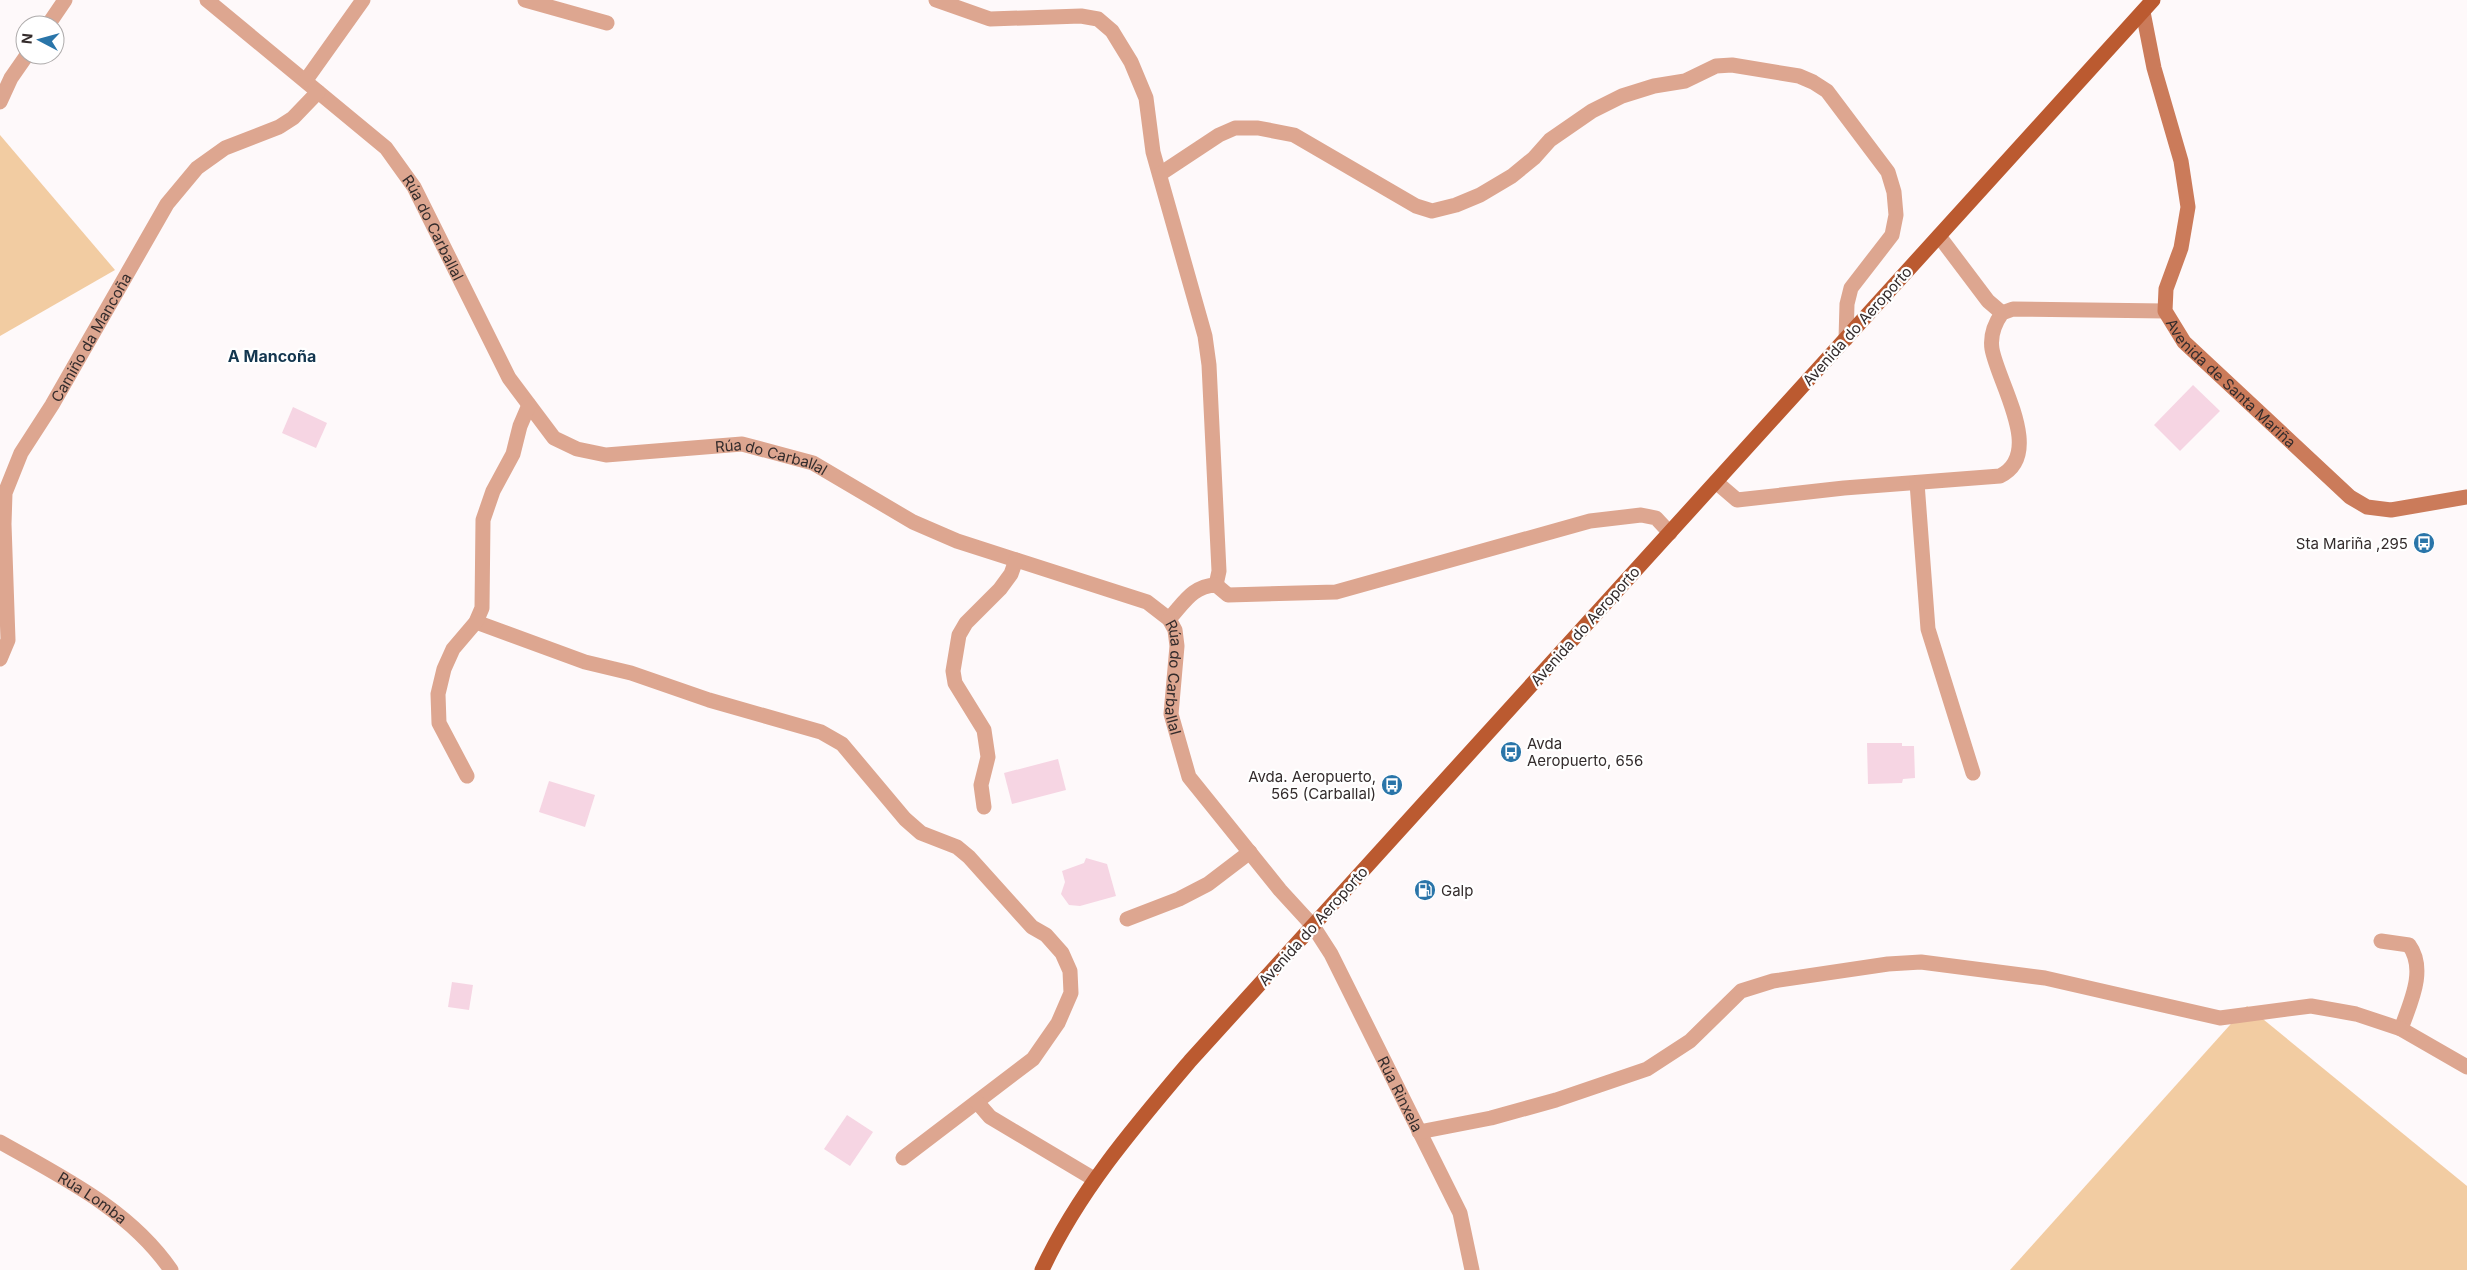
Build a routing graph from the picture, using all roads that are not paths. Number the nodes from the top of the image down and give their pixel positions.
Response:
1 (64, 0) edge
2 (208, 0) edge
3 (363, 0) edge
4 (525, 0) edge
5 (936, 0) edge
6 (2145, 4) edge
7 (54, 15) edge
8 (607, 23) dead end
9 (20, 65) edge
10 (306, 80) junction
11 (318, 92) junction
12 (0, 102) edge
13 (1160, 174) junction
14 (1939, 236) junction
15 (2165, 312) junction
16 (2002, 313) junction
17 (1846, 339) junction
18 (529, 405) junction
19 (1716, 482) junction
20 (1917, 483) junction
21 (2467, 497) edge
22 (1670, 533) junction
23 (1016, 560) junction
24 (1216, 585) junction
25 (1169, 619) junction
26 (476, 622) junction
27 (0, 659) edge
28 (1973, 773) dead end
29 (467, 776) dead end
30 (984, 806) dead end
31 (1250, 852) junction
32 (1127, 919) dead end
33 (1313, 926) junction
34 (2380, 941) dead end
35 (2400, 1029) junction
36 (2467, 1067) edge
37 (977, 1102) junction
38 (1419, 1132) junction
39 (0, 1142) edge
40 (903, 1158) dead end
41 (1094, 1178) junction
42 (171, 1270) edge
43 (1042, 1270) edge
44 (1472, 1270) edge

1 - 7 street
2 - 10 street, Rúa do Carballal
3 - 10 street
4 - 8 street
5 - 13 street
6 - 14 main road, Avenida do Aeroporto
6 - 15 main road, Avenida de Santa Mariña
9 - 12 street
10 - 11 street, Rúa do Carballal
11 - 18 street, Rúa do Carballal
11 - 27 street, Camiño da Mancoña
13 - 17 street
13 - 24 street
14 - 16 street
14 - 17 main road, Avenida do Aeroporto
15 - 16 street
15 - 21 main road, Avenida de Santa Mariña
16 - 20 street
17 - 19 main road, Avenida do Aeroporto
18 - 23 street, Rúa do Carballal
18 - 26 street
19 - 20 street
19 - 22 main road, Avenida do Aeroporto
20 - 28 street
22 - 24 street
22 - 33 main road, Avenida do Aeroporto
23 - 25 street, Rúa do Carballal
23 - 30 street
24 - 25 street
25 - 31 street, Rúa do Carballal
26 - 29 street
26 - 37 street
31 - 32 street
31 - 33 street, Rúa do Carballal
33 - 38 street, Rúa Rinxela
33 - 41 main road, Avenida do Aeroporto
34 - 35 street
35 - 36 street
35 - 38 street
37 - 40 street
37 - 41 street
38 - 44 street, Rúa Rinxela
39 - 42 street, Rúa Lomba
41 - 43 main road, Avenida do Aeroporto

